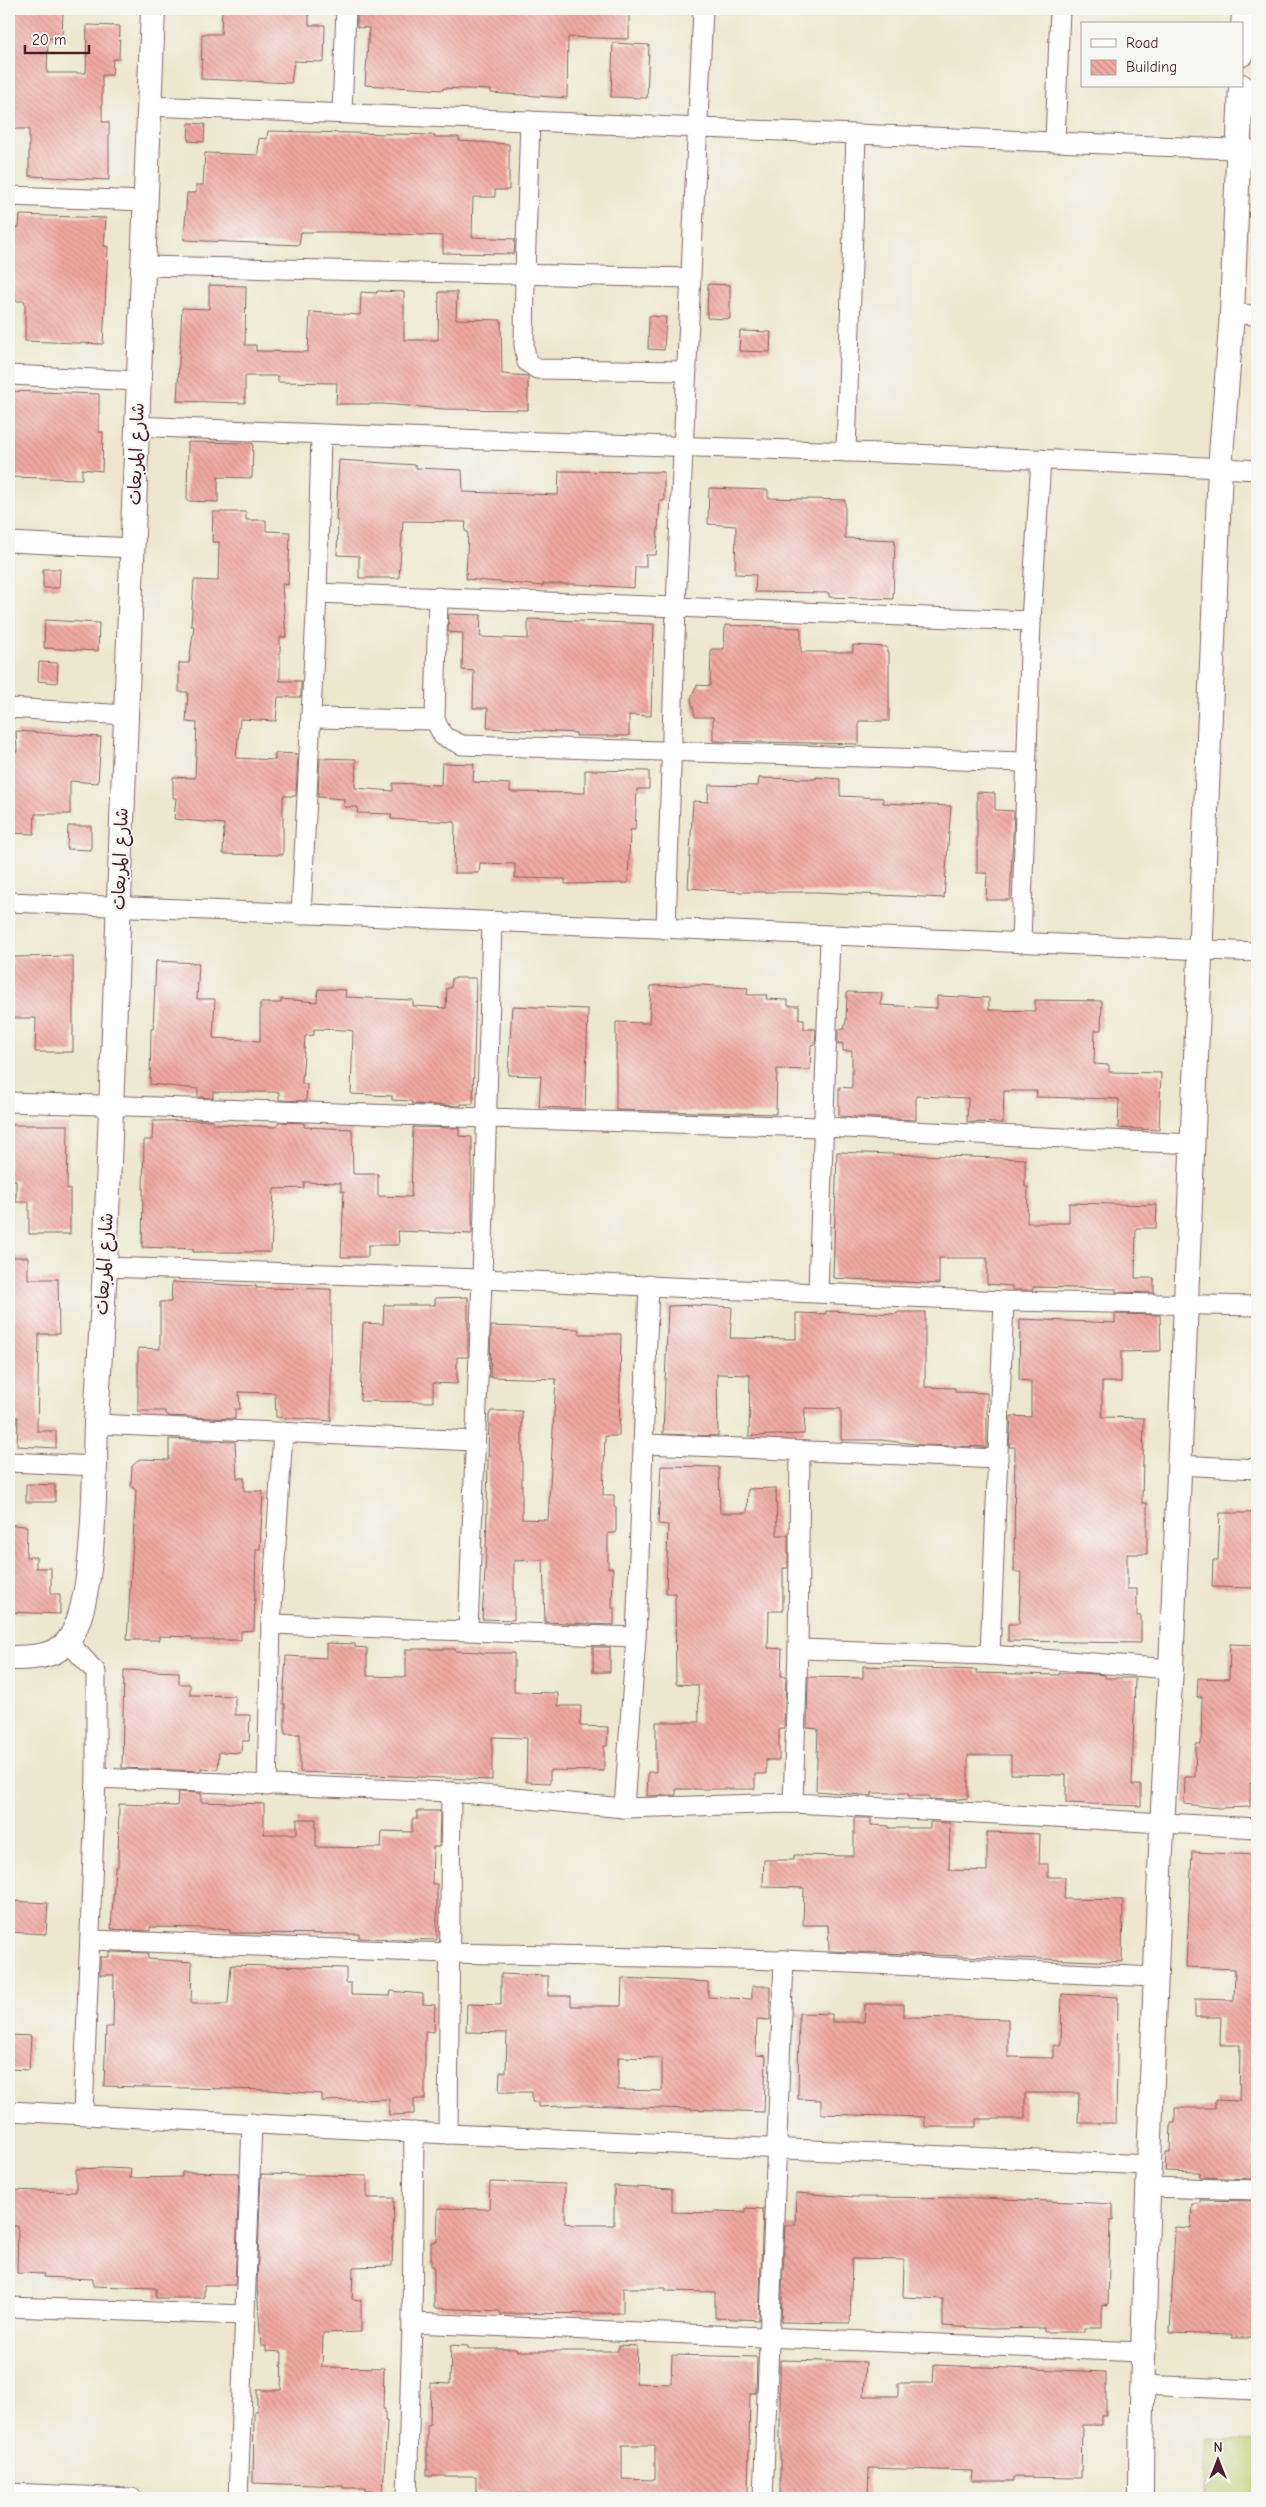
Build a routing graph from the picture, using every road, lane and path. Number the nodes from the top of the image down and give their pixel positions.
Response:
1 (153, 9) edge
2 (346, 9) edge
3 (703, 9) edge
4 (1060, 9) edge
5 (1244, 9) edge
6 (1243, 22) edge
7 (1241, 88) edge
8 (149, 106) junction
9 (342, 113) junction
10 (530, 121) junction
11 (699, 128) junction
12 (856, 135) junction
13 (1055, 142) junction
14 (1248, 150) edge
15 (9, 196) edge
16 (146, 201) junction
17 (144, 266) junction
18 (525, 275) junction
19 (690, 278) junction
20 (1232, 314) junction
21 (1257, 315) edge
22 (687, 371) junction
23 (9, 375) edge
24 (139, 381) junction
25 (137, 426) junction
26 (321, 435) junction
27 (683, 447) junction
28 (846, 452) junction
29 (1041, 459) junction
30 (1220, 468) junction
31 (1257, 470) edge
32 (9, 542) edge
33 (133, 548) junction
34 (318, 593) junction
35 (438, 597) junction
36 (676, 606) junction
37 (1031, 621) junction
38 (9, 708) edge
39 (127, 715) junction
40 (312, 718) junction
41 (435, 720) junction
42 (673, 750) junction
43 (1027, 762) junction
44 (9, 902) edge
45 (118, 908) junction
46 (301, 915) junction
47 (492, 923) junction
48 (666, 929) junction
49 (830, 937) junction
50 (1021, 943) junction
51 (1201, 950) junction
52 (1257, 952) edge
53 (9, 1102) edge
54 (111, 1104) junction
55 (486, 1118) junction
56 (823, 1127) junction
57 (1194, 1144) junction
58 (105, 1267) junction
59 (482, 1278) junction
60 (649, 1285) junction
61 (818, 1291) junction
62 (1004, 1300) junction
63 (1185, 1303) junction
64 (1257, 1306) edge
65 (96, 1424) junction
66 (283, 1432) junction
67 (475, 1440) junction
68 (645, 1444) junction
69 (800, 1451) junction
70 (998, 1459) junction
71 (9, 1462) edge
72 (1178, 1465) junction
73 (96, 1466) junction
74 (1257, 1470) edge
75 (271, 1624) junction
76 (468, 1630) junction
77 (636, 1637) junction
78 (68, 1642) junction
79 (798, 1649) junction
80 (990, 1655) junction
81 (9, 1658) edge
82 (1171, 1669) junction
83 (96, 1778) junction
84 (267, 1786) junction
85 (451, 1792) junction
86 (793, 1803) junction
87 (624, 1808) junction
88 (1161, 1822) junction
89 (1257, 1828) edge
90 (90, 1940) junction
91 (449, 1953) junction
92 (784, 1960) junction
93 (1154, 1977) junction
94 (9, 2111) edge
95 (84, 2114) junction
96 (252, 2122) junction
97 (414, 2132) junction
98 (448, 2134) junction
99 (778, 2148) junction
100 (1148, 2176) junction
101 (1257, 2190) edge
102 (9, 2307) edge
103 (245, 2316) junction
104 (412, 2323) junction
105 (770, 2336) junction
106 (1142, 2352) junction
107 (1140, 2385) junction
108 (1257, 2390) edge
109 (9, 2494) edge
110 (132, 2498) edge
111 (238, 2498) edge
112 (407, 2498) edge
113 (763, 2498) edge
114 (1141, 2498) edge

1 - 8 street, شارع المربعات
2 - 9 street
3 - 11 street
4 - 13 street
5 - 6 street
7 - 14 street
8 - 9 street
8 - 16 street, شارع المربعات
9 - 10 street
10 - 11 street
10 - 18 street
11 - 12 street
11 - 19 street
12 - 13 street
12 - 28 street
13 - 14 street
14 - 20 street
15 - 16 street
16 - 17 street, شارع المربعات
17 - 18 street
17 - 24 street, شارع المربعات
18 - 19 street
18 - 22 street
19 - 22 street
20 - 21 street
20 - 30 street
22 - 27 street
23 - 24 street
24 - 25 street, شارع المربعات
25 - 26 street
25 - 33 street, شارع المربعات
26 - 27 street
26 - 34 street
27 - 28 street
27 - 36 street
28 - 29 street
29 - 30 street
29 - 37 street
30 - 31 street
30 - 51 street
32 - 33 street
33 - 39 street, شارع المربعات
34 - 35 street
34 - 40 street
35 - 36 street
35 - 41 street
36 - 37 street
36 - 42 street
37 - 43 street
38 - 39 street
39 - 45 street, شارع المربعات
40 - 41 street
40 - 46 street
41 - 42 street
42 - 43 street
42 - 48 street
43 - 50 street
44 - 45 street
45 - 46 street
45 - 54 street, شارع المربعات
46 - 47 street
47 - 48 street
47 - 55 street
48 - 49 street
49 - 50 street
49 - 56 street
50 - 51 street
51 - 52 street
51 - 57 street
53 - 54 street
54 - 55 street
54 - 58 street, شارع المربعات
55 - 56 street
55 - 59 street
56 - 57 street
56 - 61 street
57 - 63 street
58 - 59 street
58 - 65 street, شارع المربعات
59 - 60 street
59 - 67 street
60 - 61 street
60 - 68 street
61 - 62 street
62 - 63 street
62 - 70 street
63 - 64 street
63 - 72 street
65 - 66 street
65 - 73 street, شارع المربعات
66 - 67 street
66 - 75 street
67 - 76 street
68 - 69 street
68 - 77 street
69 - 70 street
69 - 79 street
70 - 80 street
71 - 73 street
72 - 74 street
72 - 82 street
73 - 78 street, شارع المربعات
75 - 76 street
75 - 84 street
76 - 77 street
77 - 87 street
78 - 81 street
78 - 83 street
79 - 80 street
79 - 86 street
80 - 82 street
82 - 88 street
83 - 84 street
83 - 90 street
84 - 85 street
85 - 87 street
85 - 91 street
86 - 87 street
86 - 88 street
88 - 89 street
88 - 93 street
90 - 91 street
90 - 95 street
91 - 92 street
91 - 98 street
92 - 93 street
92 - 99 street
93 - 100 street
94 - 95 street
95 - 96 street
96 - 97 street
96 - 103 street
97 - 98 street
97 - 104 street
98 - 99 street
99 - 100 street
99 - 105 street
100 - 101 street
100 - 106 street
102 - 103 street
103 - 111 street
104 - 105 street
104 - 112 street
105 - 106 street
105 - 113 street
106 - 107 street
107 - 108 street
107 - 114 street
109 - 110 street

